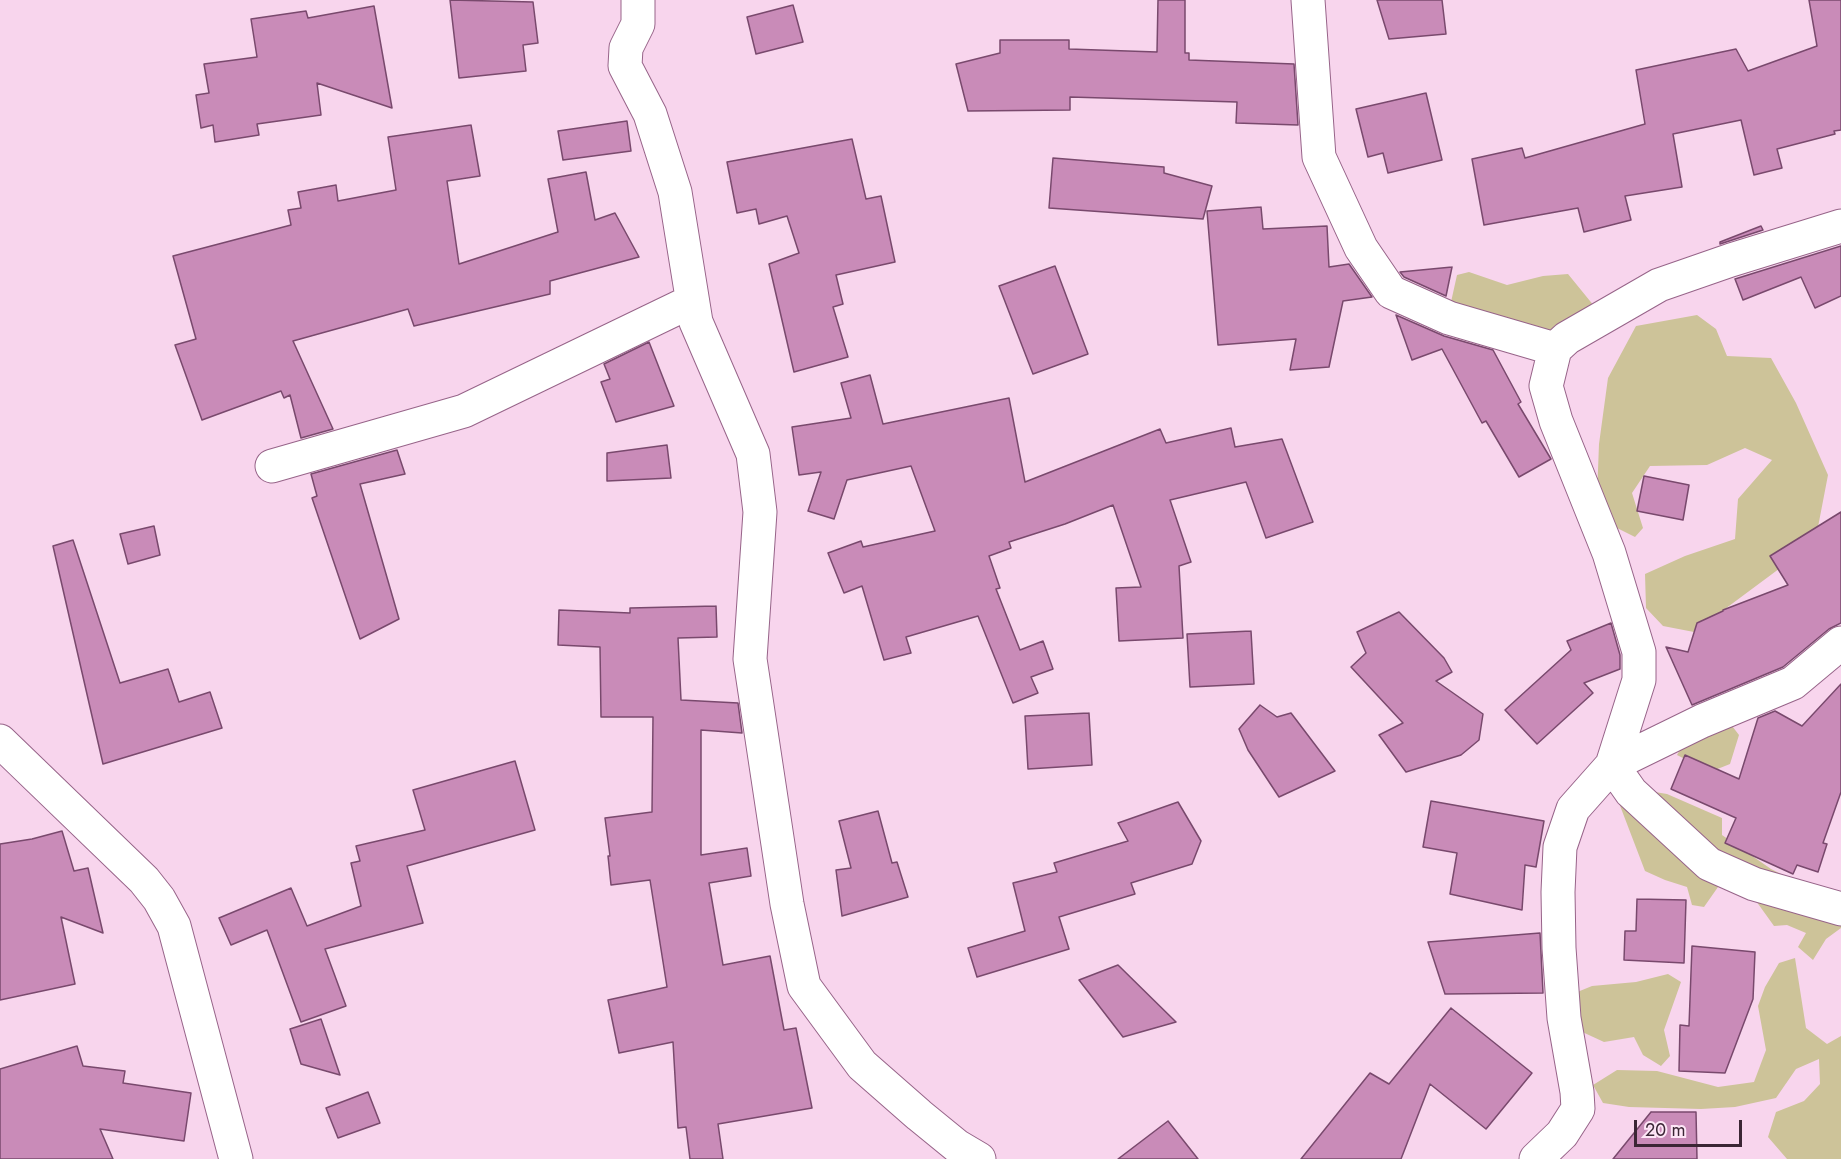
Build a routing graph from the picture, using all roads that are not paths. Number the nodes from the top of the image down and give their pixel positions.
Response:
1 (638, 0) edge
2 (1308, 0) edge
3 (1841, 226) edge
4 (692, 300) junction
5 (1555, 349) junction
6 (272, 466) dead end
7 (1841, 643) edge
8 (0, 741) edge
9 (1612, 765) junction
10 (1841, 909) edge
11 (236, 1159) edge
12 (979, 1159) edge
13 (1536, 1159) edge

1 - 4 street
2 - 5 street
3 - 5 street
4 - 6 street
4 - 12 street
5 - 9 street
7 - 9 street
8 - 11 street
9 - 10 street
9 - 13 street

